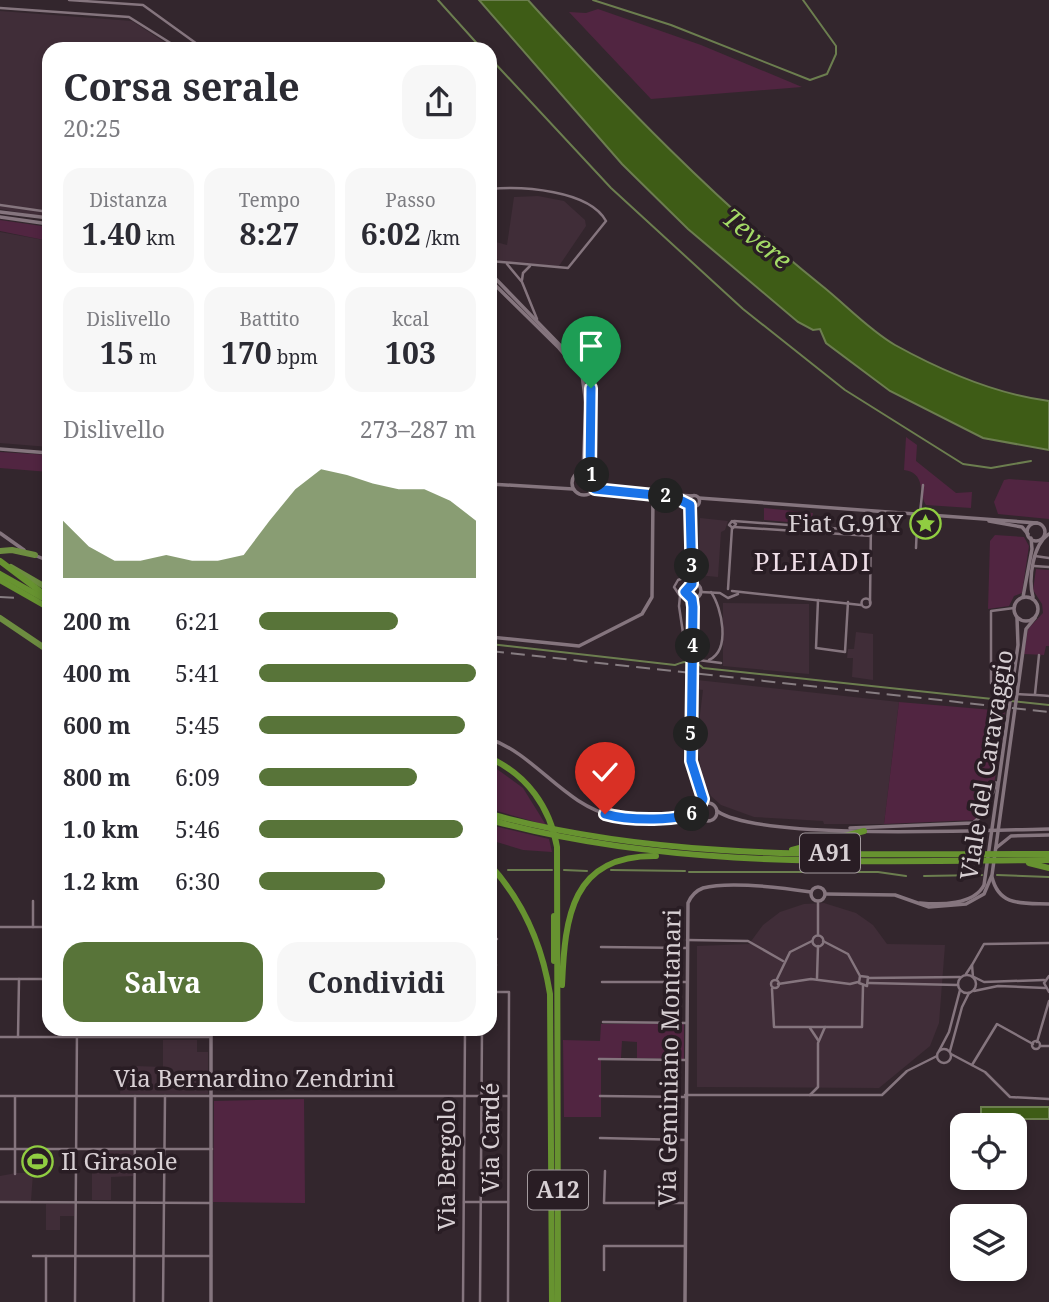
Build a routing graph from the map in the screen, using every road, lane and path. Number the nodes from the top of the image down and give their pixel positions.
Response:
1 (69, 0) edge
2 (0, 8) edge
3 (169, 42) edge
4 (193, 42) edge
5 (497, 189) edge
6 (0, 205) edge
7 (42, 211) edge
8 (0, 214) edge
9 (42, 217) edge
10 (42, 223) edge
11 (497, 262) edge
12 (507, 264) junction
13 (520, 266) junction
14 (530, 266) junction
15 (497, 280) edge
16 (522, 282) junction
17 (497, 287) edge
18 (537, 319) junction
19 (0, 449) edge
20 (42, 452) edge
21 (583, 471) junction
22 (590, 474) junction
23 (497, 484) edge
24 (923, 485) dead end
25 (573, 489) junction
26 (595, 489) junction
27 (653, 495) junction
28 (692, 496) junction
29 (674, 497) junction
30 (698, 503) junction
31 (690, 505) junction
32 (861, 509) junction
33 (878, 510) junction
34 (920, 514) junction
35 (871, 518) junction
36 (977, 519) junction
37 (1039, 524) junction
38 (917, 525) dead end
39 (692, 527) junction
40 (733, 527) junction
41 (813, 527) junction
42 (1049, 527) edge
43 (812, 532) junction
44 (0, 533) edge
45 (692, 533) junction
46 (871, 534) junction
47 (1049, 534) edge
48 (1029, 536) junction
49 (1043, 538) junction
50 (916, 548) dead end
51 (0, 551) edge
52 (35, 555) junction
53 (1035, 556) junction
54 (42, 558) edge
55 (1049, 558) edge
56 (0, 561) edge
57 (1034, 566) junction
58 (1049, 567) edge
59 (0, 574) edge
60 (692, 575) junction
61 (686, 576) junction
62 (2, 582) edge
63 (692, 584) junction
64 (42, 585) edge
65 (871, 590) junction
66 (701, 592) junction
67 (728, 592) junction
68 (711, 593) junction
69 (42, 594) edge
70 (686, 594) junction
71 (42, 596) edge
72 (680, 596) junction
73 (1023, 597) junction
74 (692, 599) junction
75 (863, 599) junction
76 (818, 600) junction
77 (1036, 601) junction
78 (848, 602) junction
79 (854, 602) junction
80 (870, 603) junction
81 (42, 604) edge
82 (861, 605) junction
83 (1014, 608) junction
84 (0, 618) edge
85 (1017, 618) junction
86 (1035, 618) junction
87 (497, 638) edge
88 (1021, 645) junction
89 (42, 646) edge
90 (1040, 655) dead end
91 (706, 661) junction
92 (720, 663) dead end
93 (1035, 695) junction
94 (1049, 696) edge
95 (497, 742) edge
96 (497, 764) edge
97 (999, 775) junction
98 (702, 796) junction
99 (710, 803) junction
100 (701, 807) junction
101 (717, 811) junction
102 (497, 816) edge
103 (497, 822) edge
104 (892, 828) junction
105 (839, 829) junction
106 (1049, 829) edge
107 (885, 830) junction
108 (864, 831) junction
109 (1047, 835) edge
110 (776, 853) junction
111 (1049, 853) edge
112 (694, 856) junction
113 (994, 857) junction
114 (975, 860) junction
115 (1049, 860) edge
116 (1049, 868) edge
117 (497, 874) edge
118 (992, 875) junction
119 (811, 892) junction
120 (826, 894) junction
121 (33, 901) dead end
122 (818, 901) junction
123 (961, 903) junction
124 (1049, 904) edge
125 (0, 927) edge
126 (33, 927) junction
127 (42, 927) edge
128 (818, 935) junction
129 (687, 940) junction
130 (812, 941) junction
131 (823, 941) junction
132 (1049, 943) edge
133 (818, 946) junction
134 (601, 947) dead end
135 (687, 948) junction
136 (783, 961) junction
137 (972, 965) junction
138 (965, 974) junction
139 (860, 976) junction
140 (1049, 976) edge
141 (960, 977) junction
142 (974, 977) junction
143 (0, 979) edge
144 (19, 979) junction
145 (42, 979) edge
146 (817, 979) junction
147 (1044, 980) junction
148 (778, 981) junction
149 (869, 981) junction
150 (602, 982) dead end
151 (687, 982) junction
152 (858, 982) junction
153 (958, 985) junction
154 (863, 986) junction
155 (1045, 988) junction
156 (960, 990) junction
157 (497, 992) edge
158 (972, 992) junction
159 (1049, 992) edge
160 (1049, 1001) edge
161 (603, 1022) dead end
162 (687, 1023) junction
163 (810, 1027) junction
164 (818, 1027) junction
165 (825, 1027) junction
166 (816, 1033) junction
167 (821, 1033) junction
168 (465, 1036) edge
169 (482, 1036) edge
170 (0, 1037) edge
171 (18, 1037) junction
172 (77, 1037) junction
173 (211, 1037) joint
174 (818, 1043) junction
175 (1037, 1044) junction
176 (1049, 1046) edge
177 (939, 1051) junction
178 (950, 1053) junction
179 (938, 1058) junction
180 (599, 1059) dead end
181 (685, 1060) junction
182 (960, 1060) junction
183 (949, 1061) junction
184 (972, 1065) junction
185 (556, 1078) junction
186 (817, 1087) junction
187 (810, 1095) junction
188 (825, 1095) junction
189 (0, 1096) edge
190 (15, 1096) junction
191 (76, 1096) junction
192 (135, 1096) junction
193 (165, 1096) junction
194 (212, 1096) junction
195 (465, 1096) junction
196 (481, 1096) junction
197 (508, 1096) junction
198 (600, 1096) dead end
199 (685, 1096) junction
200 (1049, 1099) edge
201 (600, 1138) dead end
202 (686, 1140) junction
203 (0, 1149) edge
204 (15, 1149) junction
205 (76, 1149) junction
206 (135, 1149) junction
207 (164, 1149) junction
208 (212, 1149) junction
209 (605, 1171) dead end
210 (15, 1174) dead end
211 (0, 1202) edge
212 (75, 1202) junction
213 (134, 1202) junction
214 (164, 1202) junction
215 (464, 1202) junction
216 (481, 1202) junction
217 (508, 1202) junction
218 (211, 1203) junction
219 (686, 1203) junction
220 (685, 1246) junction
221 (33, 1256) dead end
222 (46, 1256) junction
223 (76, 1256) junction
224 (164, 1256) junction
225 (211, 1256) junction
226 (134, 1257) junction
227 (604, 1270) dead end
228 (46, 1302) edge
229 (75, 1302) edge
230 (134, 1302) edge
231 (163, 1302) edge
232 (211, 1302) edge
233 (463, 1302) edge
234 (481, 1302) edge
235 (508, 1302) edge
236 (552, 1302) edge
237 (558, 1302) edge
238 (685, 1302) edge

1 - 4 street
2 - 3 street
5 - 14 street
6 - 7 street
8 - 9 street
8 - 10 street
11 - 12 street
12 - 13 street
12 - 16 street
13 - 14 street
13 - 16 street
14 - 16 street
15 - 18 street
16 - 18 street
17 - 21 street
18 - 22 street
19 - 20 street
21 - 22 street
21 - 25 street
22 - 26 street
23 - 25 street
24 - 34 street
25 - 26 street
26 - 27 street
27 - 29 street
27 - 87 street
28 - 29 street
28 - 30 street
28 - 31 street
29 - 31 street
30 - 31 street
30 - 32 street
30 - 39 street
31 - 39 street
32 - 33 street
32 - 35 street
33 - 34 street
33 - 35 street
34 - 36 street
35 - 46 street
36 - 37 street
36 - 48 street
37 - 42 street
37 - 48 street
37 - 49 street
38 - 50 street
39 - 45 street
40 - 41 street
40 - 43 street
40 - 67 street
41 - 43 street
41 - 46 street
43 - 46 street
44 - 52 street
45 - 60 street
45 - 61 street
46 - 65 street
47 - 49 street
48 - 49 street
48 - 73 street
49 - 53 street
51 - 52 highway
52 - 54 street
53 - 55 street
53 - 57 street
56 - 64 highway
56 - 69 highway
57 - 58 street
57 - 77 street
59 - 71 highway
60 - 61 street
60 - 63 street
61 - 72 street
62 - 81 highway
63 - 66 street
63 - 70 street
65 - 75 street
65 - 80 street
66 - 68 street
66 - 74 street
67 - 68 street
67 - 76 street
68 - 91 street
70 - 72 street
70 - 74 street
72 - 91 street
73 - 77 street
73 - 83 street
74 - 98 street
75 - 79 street
75 - 80 street
75 - 82 street
76 - 78 street
76 - 78 street
77 - 86 street
78 - 79 street
79 - 82 street
80 - 82 street
83 - 85 street
83 - 93 street
84 - 89 highway
85 - 86 street
85 - 88 street, Viale del Caravaggio
86 - 88 street, Viale del Caravaggio
88 - 97 street, Viale del Caravaggio
88 - 113 street, Viale del Caravaggio
90 - 93 street
91 - 92 street
93 - 94 street
95 - 100 street
96 - 185 highway
97 - 104 street
97 - 123 street, Viale del Caravaggio
98 - 99 street
98 - 100 street
99 - 100 street
99 - 101 street
100 - 101 street
101 - 105 street
102 - 110 highway, A91
103 - 112 highway, A91
104 - 105 street
104 - 107 street
105 - 108 street
106 - 107 street
107 - 108 street
108 - 110 highway
109 - 113 street
110 - 111 highway, A91
112 - 114 highway, A91
112 - 185 highway
113 - 118 street, Viale del Caravaggio
114 - 115 highway, A91
114 - 116 highway
117 - 185 highway
118 - 123 street, Viale del Caravaggio
118 - 124 street
119 - 120 street
119 - 122 street
119 - 129 street, Via Geminiano Montanari
120 - 122 street
120 - 123 street
121 - 126 street
122 - 128 street
125 - 126 street
126 - 127 street
128 - 130 street
128 - 131 street
129 - 135 street, Via Geminiano Montanari
129 - 136 street
130 - 133 street
130 - 136 street
131 - 133 street
131 - 139 street
132 - 137 street
133 - 146 street
134 - 135 street
135 - 151 street, Via Geminiano Montanari
136 - 148 street
137 - 138 street
137 - 142 street
138 - 141 street
138 - 142 street
139 - 149 street
139 - 152 street
140 - 147 street
141 - 149 street
141 - 153 street
142 - 147 street
142 - 158 street
143 - 144 street
144 - 145 street
144 - 171 street
146 - 148 street
146 - 152 street
147 - 155 street
148 - 163 street
149 - 153 street
149 - 154 street
150 - 151 street
151 - 162 street, Via Geminiano Montanari
152 - 154 street
153 - 156 street
154 - 165 street
155 - 158 street
155 - 159 street
156 - 158 street
156 - 177 street
157 - 197 street, Via Cardé
158 - 178 street
160 - 175 street
161 - 162 street
162 - 181 street, Via Geminiano Montanari
163 - 164 street
163 - 166 street
164 - 165 street
164 - 166 street
164 - 167 street
165 - 167 street
166 - 174 street
167 - 174 street
168 - 195 street, Via Bergolo
169 - 196 street
170 - 171 street
171 - 172 street
172 - 173 street
172 - 191 street
173 - 194 street
174 - 186 street
175 - 176 street
175 - 184 street
177 - 178 street
177 - 179 street
178 - 182 street
178 - 183 street
179 - 183 street
179 - 188 street
180 - 181 street
181 - 199 street, Via Geminiano Montanari
182 - 183 street
182 - 184 street
184 - 200 street
185 - 236 highway, A12
185 - 237 highway, A12
186 - 187 street
186 - 188 street
187 - 188 street
187 - 199 street
189 - 190 street, Via Bernardino Zendrini
190 - 191 street, Via Bernardino Zendrini
190 - 204 street
191 - 192 street, Via Bernardino Zendrini
191 - 205 street
192 - 193 street, Via Bernardino Zendrini
192 - 206 street
193 - 194 street, Via Bernardino Zendrini
193 - 207 street
194 - 195 street, Via Bernardino Zendrini
194 - 208 street
195 - 196 street, Via Bernardino Zendrini
195 - 215 street, Via Bergolo
196 - 197 street, Via Bernardino Zendrini
196 - 216 street
197 - 217 street, Via Cardé
198 - 199 street
199 - 202 street, Via Geminiano Montanari
201 - 202 street
202 - 219 street, Via Geminiano Montanari
203 - 204 street
204 - 205 street
204 - 210 street
205 - 206 street
205 - 212 street
206 - 207 street
206 - 213 street
207 - 208 street
207 - 214 street
208 - 218 street
209 - 219 street
211 - 212 street
212 - 213 street
212 - 223 street
213 - 214 street
213 - 226 street
214 - 218 street
214 - 224 street
215 - 216 street
215 - 233 street, Via Bergolo
216 - 217 street
216 - 234 street
217 - 235 street, Via Cardé
218 - 225 street
219 - 220 street, Via Geminiano Montanari
220 - 227 street
220 - 238 street, Via Geminiano Montanari
221 - 222 street
222 - 223 street
222 - 228 street
223 - 226 street
223 - 229 street
224 - 225 street
224 - 226 street
224 - 231 street
225 - 232 street
226 - 230 street

